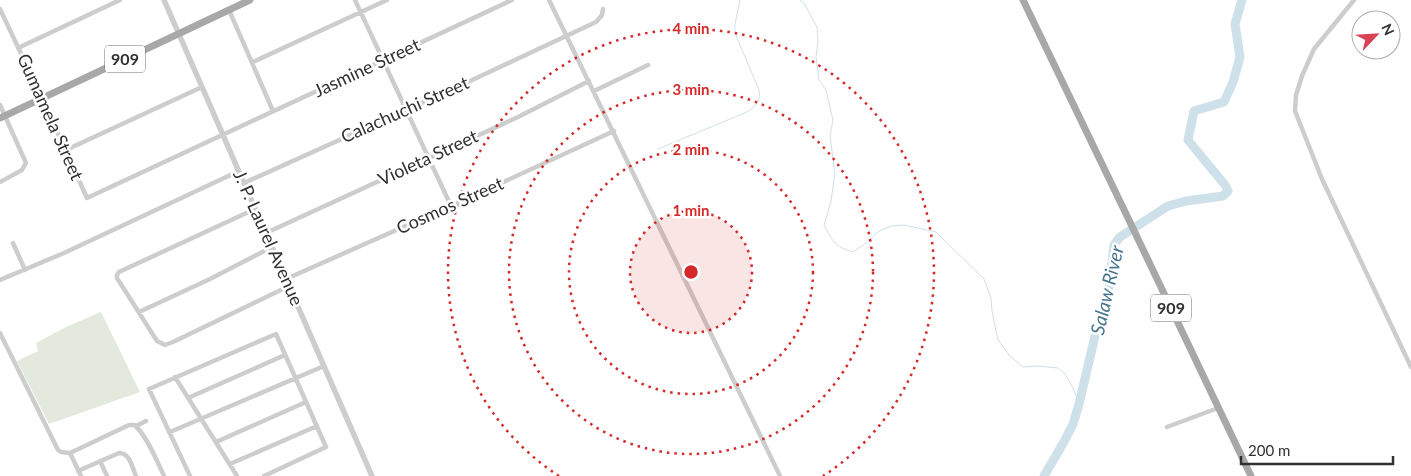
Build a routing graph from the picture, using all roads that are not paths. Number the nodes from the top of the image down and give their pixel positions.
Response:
1 (120, 0) edge
2 (164, 0) edge
3 (250, 0) edge
4 (355, 0) edge
5 (387, 0) edge
6 (512, 0) edge
7 (550, 0) edge
8 (1023, 0) edge
9 (1354, 0) edge
10 (0, 9) edge
11 (603, 9) dead end
12 (229, 10) junction
13 (361, 12) junction
14 (179, 34) junction
15 (566, 35) junction
16 (18, 48) junction
17 (383, 60) junction
18 (253, 62) junction
19 (648, 65) dead end
20 (589, 81) junction
21 (202, 87) junction
22 (594, 91) junction
23 (42, 98) junction
24 (0, 105) edge
25 (406, 109) junction
26 (274, 111) junction
27 (3, 117) edge
28 (614, 131) junction
29 (223, 135) junction
30 (66, 150) junction
31 (429, 157) junction
32 (238, 170) junction
33 (0, 182) edge
34 (244, 183) junction
35 (87, 198) joint
36 (451, 206) junction
37 (255, 209) junction
38 (266, 233) junction
39 (13, 243) dead end
40 (272, 246) junction
41 (25, 270) junction
42 (0, 280) edge
43 (286, 280) junction
44 (289, 286) junction
45 (139, 312) junction
46 (0, 333) edge
47 (1, 339) edge
48 (285, 355) junction
49 (324, 366) junction
50 (1411, 367) edge
51 (174, 377) junction
52 (296, 378) junction
53 (188, 398) junction
54 (306, 402) junction
55 (1218, 408) junction
56 (201, 419) junction
57 (146, 421) dead end
58 (136, 426) junction
59 (317, 426) junction
60 (1167, 427) dead end
61 (170, 432) junction
62 (216, 442) junction
63 (70, 453) junction
64 (100, 461) junction
65 (230, 464) junction
66 (78, 471) junction
67 (81, 476) edge
68 (107, 476) edge
69 (136, 476) edge
70 (164, 476) edge
71 (190, 476) edge
72 (237, 476) edge
73 (264, 476) edge
74 (372, 476) edge
75 (780, 476) edge
76 (1250, 476) edge

1 - 16 street
2 - 14 street, J. P. Laurel Avenue
3 - 12 main road, 909
4 - 13 street
5 - 13 street
6 - 17 street, Jasmine Street
7 - 15 street
8 - 55 main road, 909
9 - 50 street
10 - 16 street, Gumamela Street
11 - 15 street, Calachuchi Street
12 - 14 main road, 909
12 - 18 street
13 - 17 street
13 - 18 street
14 - 21 street, J. P. Laurel Avenue
14 - 23 main road, 909
15 - 20 street
15 - 25 street, Calachuchi Street
16 - 23 street, Gumamela Street
17 - 25 street
17 - 26 street, Jasmine Street
18 - 26 street
19 - 22 street
20 - 22 street
20 - 31 street, Violeta Street
21 - 29 street, J. P. Laurel Avenue
21 - 30 street
22 - 28 street
23 - 27 main road, 909
23 - 30 street, Gumamela Street
24 - 27 street
25 - 31 street
25 - 34 street, Calachuchi Street
26 - 29 street, Jasmine Street
27 - 33 street
28 - 36 street, Cosmos Street
28 - 75 street
29 - 32 street, J. P. Laurel Avenue
29 - 35 street, Jasmine Street
30 - 35 street, Gumamela Street
31 - 36 street
31 - 38 street, Violeta Street
32 - 34 street, J. P. Laurel Avenue
32 - 41 street
34 - 37 street, J. P. Laurel Avenue
36 - 43 street, Cosmos Street
37 - 38 street, J. P. Laurel Avenue
37 - 45 street
38 - 40 street, J. P. Laurel Avenue
39 - 41 street
40 - 43 street, J. P. Laurel Avenue
40 - 45 street
41 - 42 street
43 - 44 street, J. P. Laurel Avenue
44 - 45 street
44 - 49 street, J. P. Laurel Avenue
46 - 47 street
47 - 63 street
48 - 51 street
48 - 52 street
48 - 53 street
49 - 52 street
49 - 74 street, J. P. Laurel Avenue
51 - 53 street
51 - 61 street
52 - 54 street
52 - 56 street
53 - 56 street
54 - 59 street
54 - 62 street
55 - 60 street
55 - 76 main road, 909
56 - 61 street
56 - 62 street
57 - 58 street
58 - 63 street
58 - 70 street
59 - 65 street
59 - 73 street
61 - 71 street
62 - 65 street
63 - 66 street
64 - 66 street
64 - 68 street
64 - 69 street
65 - 72 street
66 - 67 street

